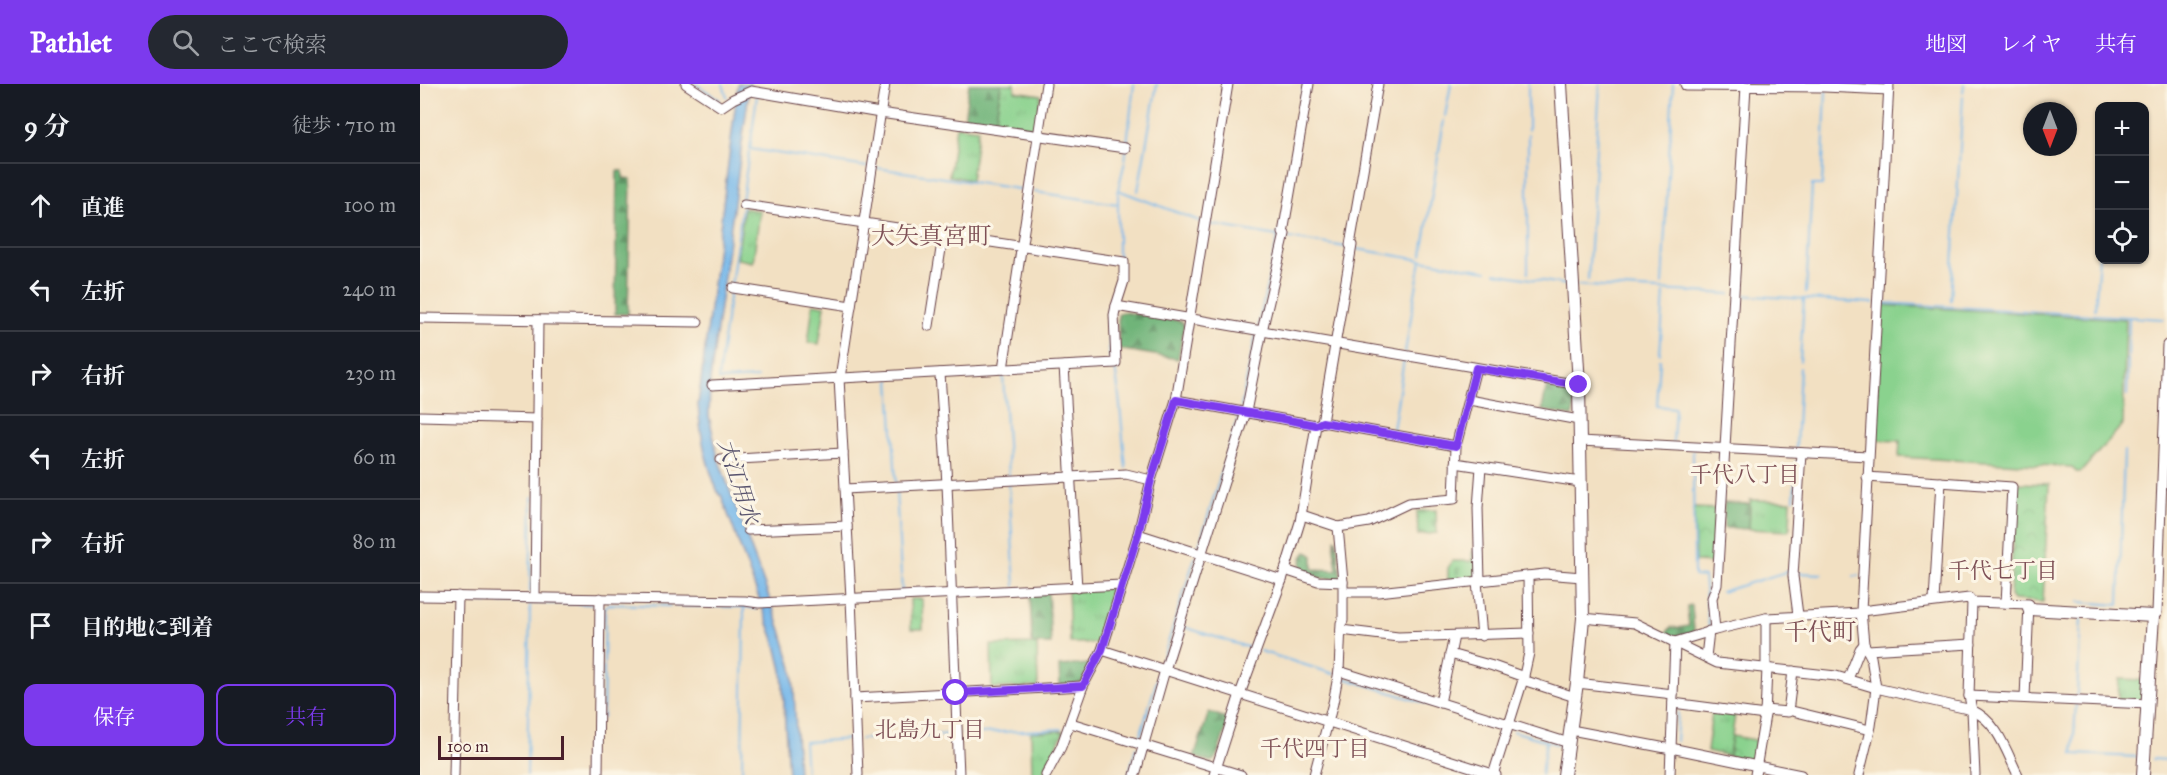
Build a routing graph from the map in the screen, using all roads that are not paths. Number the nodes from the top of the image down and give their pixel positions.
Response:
1 (686, 84) edge
2 (885, 84) edge
3 (1046, 84) edge
4 (1228, 84) edge
5 (1309, 84) edge
6 (1378, 84) edge
7 (1561, 84) edge
8 (1685, 84) edge
9 (1746, 86) junction
10 (1889, 87) edge
11 (880, 112) junction
12 (1038, 135) junction
13 (1125, 148) dead end
14 (744, 205) dead end
15 (863, 224) junction
16 (943, 236) junction
17 (1021, 248) junction
18 (733, 288) dead end
19 (851, 306) junction
20 (1116, 306) junction
21 (420, 318) edge
22 (1188, 319) junction
23 (538, 320) junction
24 (698, 322) dead end
25 (929, 326) dead end
26 (1262, 332) junction
27 (1335, 344) junction
28 (2167, 345) edge
29 (1064, 366) junction
30 (1476, 368) junction
31 (1003, 369) junction
32 (940, 373) junction
33 (839, 378) junction
34 (712, 385) dead end
35 (1579, 385) junction
36 (1176, 400) junction
37 (1469, 400) junction
38 (2166, 403) edge
39 (1246, 412) junction
40 (420, 416) edge
41 (537, 419) junction
42 (1579, 420) junction
43 (1319, 424) junction
44 (1580, 441) junction
45 (1456, 446) junction
46 (1725, 449) junction
47 (843, 453) junction
48 (1801, 453) junction
49 (1868, 456) junction
50 (721, 460) dead end
51 (1455, 463) junction
52 (1480, 467) junction
53 (1071, 477) junction
54 (1867, 477) junction
55 (1151, 480) junction
56 (1580, 482) junction
57 (1941, 482) junction
58 (947, 484) junction
59 (845, 489) junction
60 (1302, 515) junction
61 (847, 526) junction
62 (1338, 527) junction
63 (748, 530) dead end
64 (1138, 534) junction
65 (1201, 555) junction
66 (1285, 570) junction
67 (1528, 576) junction
68 (1582, 577) junction
69 (1282, 580) junction
70 (1478, 582) junction
71 (1122, 585) junction
72 (1343, 587) junction
73 (1077, 588) junction
74 (951, 594) junction
75 (420, 596) edge
76 (458, 596) junction
77 (535, 597) junction
78 (600, 598) junction
79 (851, 598) junction
80 (1934, 601) junction
81 (1972, 602) junction
82 (2006, 603) junction
83 (2029, 609) junction
84 (1861, 612) junction
85 (2159, 614) edge
86 (1798, 615) junction
87 (1583, 618) junction
88 (1766, 618) junction
89 (1341, 630) junction
90 (1712, 631) junction
91 (1529, 633) junction
92 (1454, 636) junction
93 (1482, 636) junction
94 (1675, 642) junction
95 (1971, 644) junction
96 (1866, 647) junction
97 (1102, 650) junction
98 (1450, 654) junction
99 (1706, 657) junction
100 (1767, 668) junction
101 (1165, 670) junction
102 (1793, 671) junction
103 (1339, 672) junction
104 (1523, 678) junction
105 (1848, 679) junction
106 (1577, 683) junction
107 (1083, 686) junction
108 (1876, 688) junction
109 (956, 693) junction
110 (1240, 694) junction
111 (1970, 696) junction
112 (1575, 697) junction
113 (855, 698) junction
114 (2025, 698) junction
115 (1673, 699) junction
116 (1440, 703) junction
117 (2148, 704) junction
118 (1788, 710) junction
119 (1972, 710) junction
120 (1765, 712) junction
121 (1330, 722) junction
122 (1071, 723) junction
123 (1509, 724) junction
124 (1571, 730) junction
125 (1870, 730) junction
126 (1569, 743) junction
127 (1143, 745) junction
128 (1671, 749) junction
129 (1215, 771) edge
130 (1756, 771) edge
131 (454, 775) edge
132 (598, 775) edge
133 (858, 775) edge
134 (959, 775) edge
135 (1046, 775) edge
136 (1135, 775) edge
137 (1241, 775) edge
138 (1314, 775) edge
139 (1494, 775) edge
140 (1564, 775) edge
141 (1670, 775) edge
142 (1801, 775) edge
143 (1859, 775) edge
144 (1975, 775) edge
145 (2018, 775) edge
146 (2143, 775) edge

1 - 11 street
2 - 11 street
3 - 12 street
4 - 22 street
5 - 26 street
6 - 27 street
7 - 35 street
8 - 9 street
9 - 10 street
9 - 46 street
10 - 49 street
11 - 12 street
11 - 15 street
12 - 13 street
12 - 17 street
14 - 15 street
15 - 16 street
15 - 19 street
16 - 17 street
16 - 25 street
17 - 20 street
17 - 31 street
18 - 19 street
19 - 33 street
20 - 22 street
20 - 29 street
21 - 23 street
22 - 26 street
22 - 36 street
23 - 24 street
23 - 41 street
26 - 27 street
26 - 39 street
27 - 30 street
27 - 43 street
28 - 38 street
29 - 31 street
29 - 53 street
30 - 35 street
30 - 37 street
31 - 32 street
32 - 33 street
32 - 58 street
33 - 34 street
33 - 47 street
35 - 42 street
36 - 39 street
36 - 55 street
37 - 42 street
37 - 45 street
38 - 85 street
39 - 43 street
39 - 65 street
40 - 41 street
41 - 77 street
42 - 44 street
43 - 45 street
43 - 60 street
44 - 46 street
44 - 56 street
45 - 51 street
46 - 48 street
46 - 90 street
47 - 50 street
47 - 59 street
48 - 49 street
48 - 86 street
49 - 54 street
51 - 52 street
51 - 62 street
52 - 56 street
52 - 70 street
53 - 55 street
53 - 58 street
53 - 73 street
54 - 57 street
54 - 84 street
55 - 64 street
56 - 68 street
57 - 80 street
57 - 82 street
58 - 59 street
58 - 74 street
59 - 61 street
60 - 62 street
60 - 66 street
61 - 63 street
61 - 79 street
62 - 72 street
64 - 65 street
64 - 71 street
65 - 69 street
65 - 101 street
66 - 69 street
66 - 72 street
67 - 68 street
67 - 70 street
67 - 91 street
68 - 87 street
69 - 110 street
70 - 72 street
70 - 93 street
71 - 73 street
71 - 97 street
72 - 89 street
73 - 74 street
74 - 79 street
74 - 109 street
75 - 76 street
76 - 77 street
76 - 131 street
77 - 78 street
78 - 79 street
78 - 132 street
79 - 113 street
80 - 81 street
80 - 84 street
81 - 82 street
81 - 95 street
82 - 83 street
83 - 85 street
83 - 114 street
84 - 86 street
84 - 96 street
85 - 117 street
86 - 88 street
87 - 94 street
87 - 106 street
88 - 90 street
88 - 100 street
89 - 92 street
89 - 103 street
90 - 94 street
90 - 99 street
91 - 93 street
91 - 104 street
92 - 93 street
92 - 98 street
94 - 99 street
94 - 115 street
95 - 96 street
95 - 111 street
96 - 105 street
96 - 108 street
97 - 101 street
97 - 107 street
98 - 104 street
98 - 116 street
99 - 100 street
100 - 102 street
100 - 120 street
101 - 110 street
101 - 127 street
102 - 105 street
102 - 118 street
103 - 116 street
103 - 121 street
104 - 112 street
104 - 123 street
105 - 108 street
106 - 112 street
106 - 115 street
107 - 109 street
107 - 122 street
108 - 119 street
108 - 125 street
109 - 113 street
109 - 134 street
110 - 121 street
110 - 129 street
111 - 114 street
111 - 119 street
112 - 124 street
113 - 133 street
114 - 117 street
115 - 120 street
115 - 128 street
116 - 123 street
117 - 146 street
118 - 120 street
118 - 125 street
119 - 144 street
119 - 145 street
120 - 130 street
121 - 138 street
121 - 139 street
122 - 127 street
122 - 135 street
123 - 126 street
123 - 139 street
124 - 126 street
124 - 128 street
125 - 143 street
126 - 140 street
127 - 129 street
127 - 136 street
128 - 130 street
128 - 141 street
129 - 137 street
130 - 142 street

